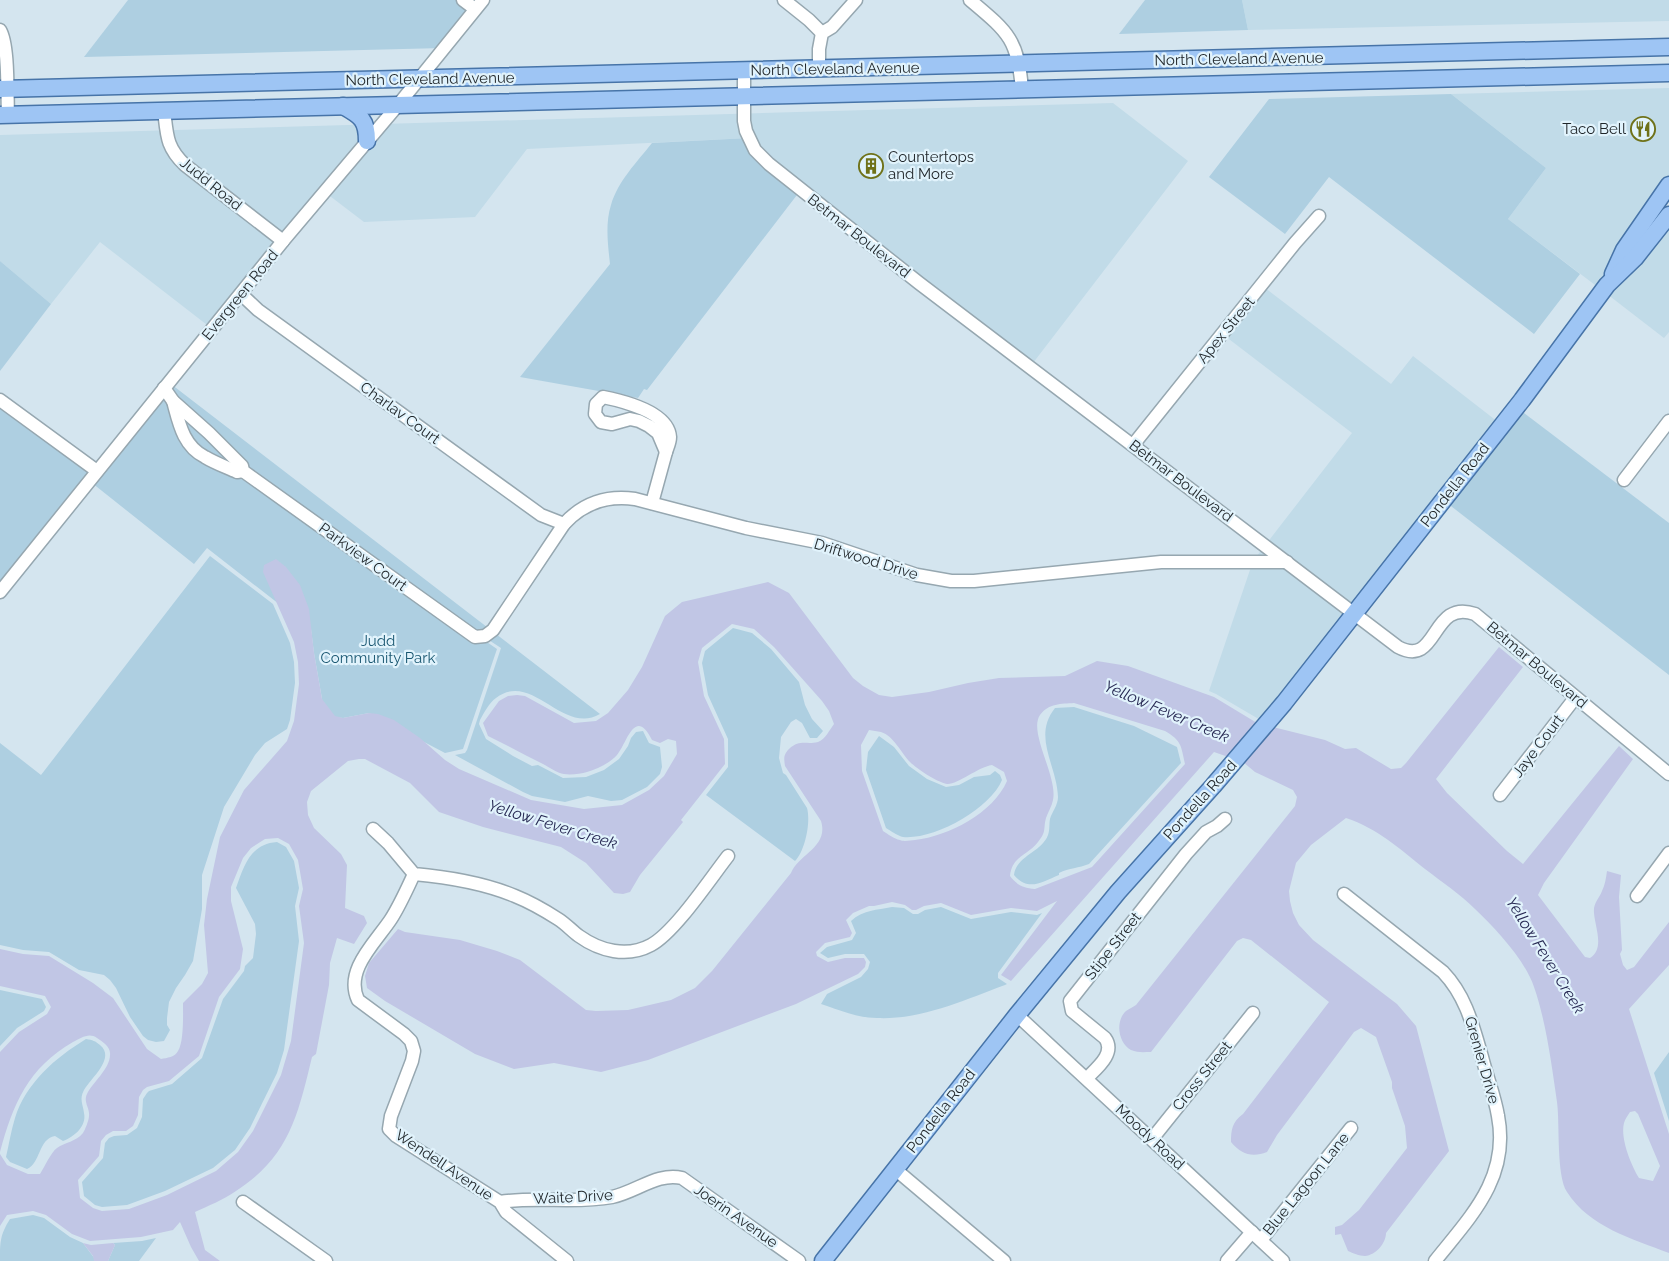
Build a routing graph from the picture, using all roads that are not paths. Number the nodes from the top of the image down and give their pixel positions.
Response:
1 (463, 0) edge
2 (784, 0) edge
3 (856, 0) edge
4 (970, 0) edge
5 (479, 5) edge
6 (0, 30) edge
7 (822, 33) junction
8 (1669, 47) edge
9 (1020, 64) junction
10 (819, 69) junction
11 (744, 70) junction
12 (584, 74) junction
13 (1668, 74) edge
14 (419, 79) junction
15 (3, 89) edge
16 (1022, 90) junction
17 (744, 96) junction
18 (583, 100) junction
19 (398, 105) junction
20 (343, 106) junction
21 (164, 110) junction
22 (4, 115) edge
23 (367, 141) junction
24 (1669, 185) edge
25 (1319, 216) dead end
26 (1669, 216) edge
27 (283, 241) junction
28 (1607, 285) junction
29 (241, 294) junction
30 (164, 388) junction
31 (0, 400) edge
32 (173, 402) junction
33 (635, 413) dead end
34 (1669, 421) edge
35 (1133, 445) junction
36 (97, 471) junction
37 (243, 471) junction
38 (1624, 480) dead end
39 (652, 503) junction
40 (564, 524) junction
41 (1287, 562) junction
42 (0, 592) edge
43 (1354, 613) junction
44 (485, 636) joint
45 (1575, 698) junction
46 (1669, 774) edge
47 (1500, 795) dead end
48 (1226, 818) dead end
49 (372, 829) dead end
50 (1669, 853) edge
51 (728, 856) dead end
52 (414, 874) junction
53 (1344, 894) dead end
54 (1637, 896) dead end
55 (1253, 1013) dead end
56 (1017, 1015) junction
57 (1087, 1078) junction
58 (1351, 1128) dead end
59 (1152, 1138) junction
60 (895, 1169) junction
61 (672, 1176) joint
62 (243, 1202) dead end
63 (500, 1202) junction
64 (1257, 1236) junction
65 (326, 1261) edge
66 (567, 1261) edge
67 (799, 1261) edge
68 (823, 1261) edge
69 (1004, 1261) edge
70 (1227, 1261) edge
71 (1283, 1261) edge
72 (1436, 1261) edge

1 - 5 street
2 - 7 street
3 - 7 street
4 - 9 street
5 - 14 street, Evergreen Road
6 - 15 street
7 - 10 street
8 - 9 main road, North Cleveland Avenue
9 - 10 main road, North Cleveland Avenue
9 - 16 street
10 - 11 main road, North Cleveland Avenue
11 - 12 main road, North Cleveland Avenue
11 - 17 street, Betmar Boulevard
12 - 14 main road, North Cleveland Avenue
12 - 18 main road
13 - 16 main road, North Cleveland Avenue
14 - 15 main road, North Cleveland Avenue
14 - 19 street, Evergreen Road
15 - 22 street
16 - 17 main road, North Cleveland Avenue
17 - 18 main road, North Cleveland Avenue
17 - 35 street, Betmar Boulevard
18 - 19 main road, North Cleveland Avenue
19 - 20 main road, North Cleveland Avenue
19 - 23 street, Evergreen Road
20 - 21 main road, North Cleveland Avenue
20 - 23 main road
21 - 22 main road, North Cleveland Avenue
21 - 27 street, Judd Road
23 - 27 street, Evergreen Road
24 - 28 main road, Pondella Road
25 - 35 street, Apex Street
26 - 28 main road, Pondella Road
27 - 29 street, Evergreen Road
28 - 43 main road, Pondella Road
29 - 30 street, Evergreen Road
29 - 40 street, Charlav Court
30 - 32 street, Parkview Court
30 - 36 street, Evergreen Road
31 - 36 street
32 - 37 street, Parkview Court
32 - 37 street, Parkview Court
33 - 39 street
34 - 38 street
35 - 41 street, Betmar Boulevard
36 - 42 street, Evergreen Road
37 - 44 street, Parkview Court
39 - 40 street, Driftwood Drive
39 - 41 street, Driftwood Drive
40 - 44 street, Driftwood Drive
41 - 43 street, Betmar Boulevard
43 - 45 street, Betmar Boulevard
43 - 56 main road, Pondella Road
45 - 46 street, Betmar Boulevard
45 - 47 street, Jaye Court
48 - 57 street, Stipe Street
49 - 52 street
50 - 54 street
51 - 52 street
52 - 63 street, Wendell Avenue
53 - 72 street, Grenier Drive
55 - 59 street, Cross Street
56 - 57 street, Moody Road
56 - 60 main road, Pondella Road
57 - 59 street, Moody Road
58 - 64 street, Blue Lagoon Lane
59 - 64 street, Moody Road
60 - 68 main road, Pondella Road
60 - 69 street
61 - 63 street, Waite Drive
61 - 67 street, Joerin Avenue
62 - 65 street
63 - 66 street, Wendell Avenue
64 - 70 street, Blue Lagoon Lane
64 - 71 street, Moody Road

